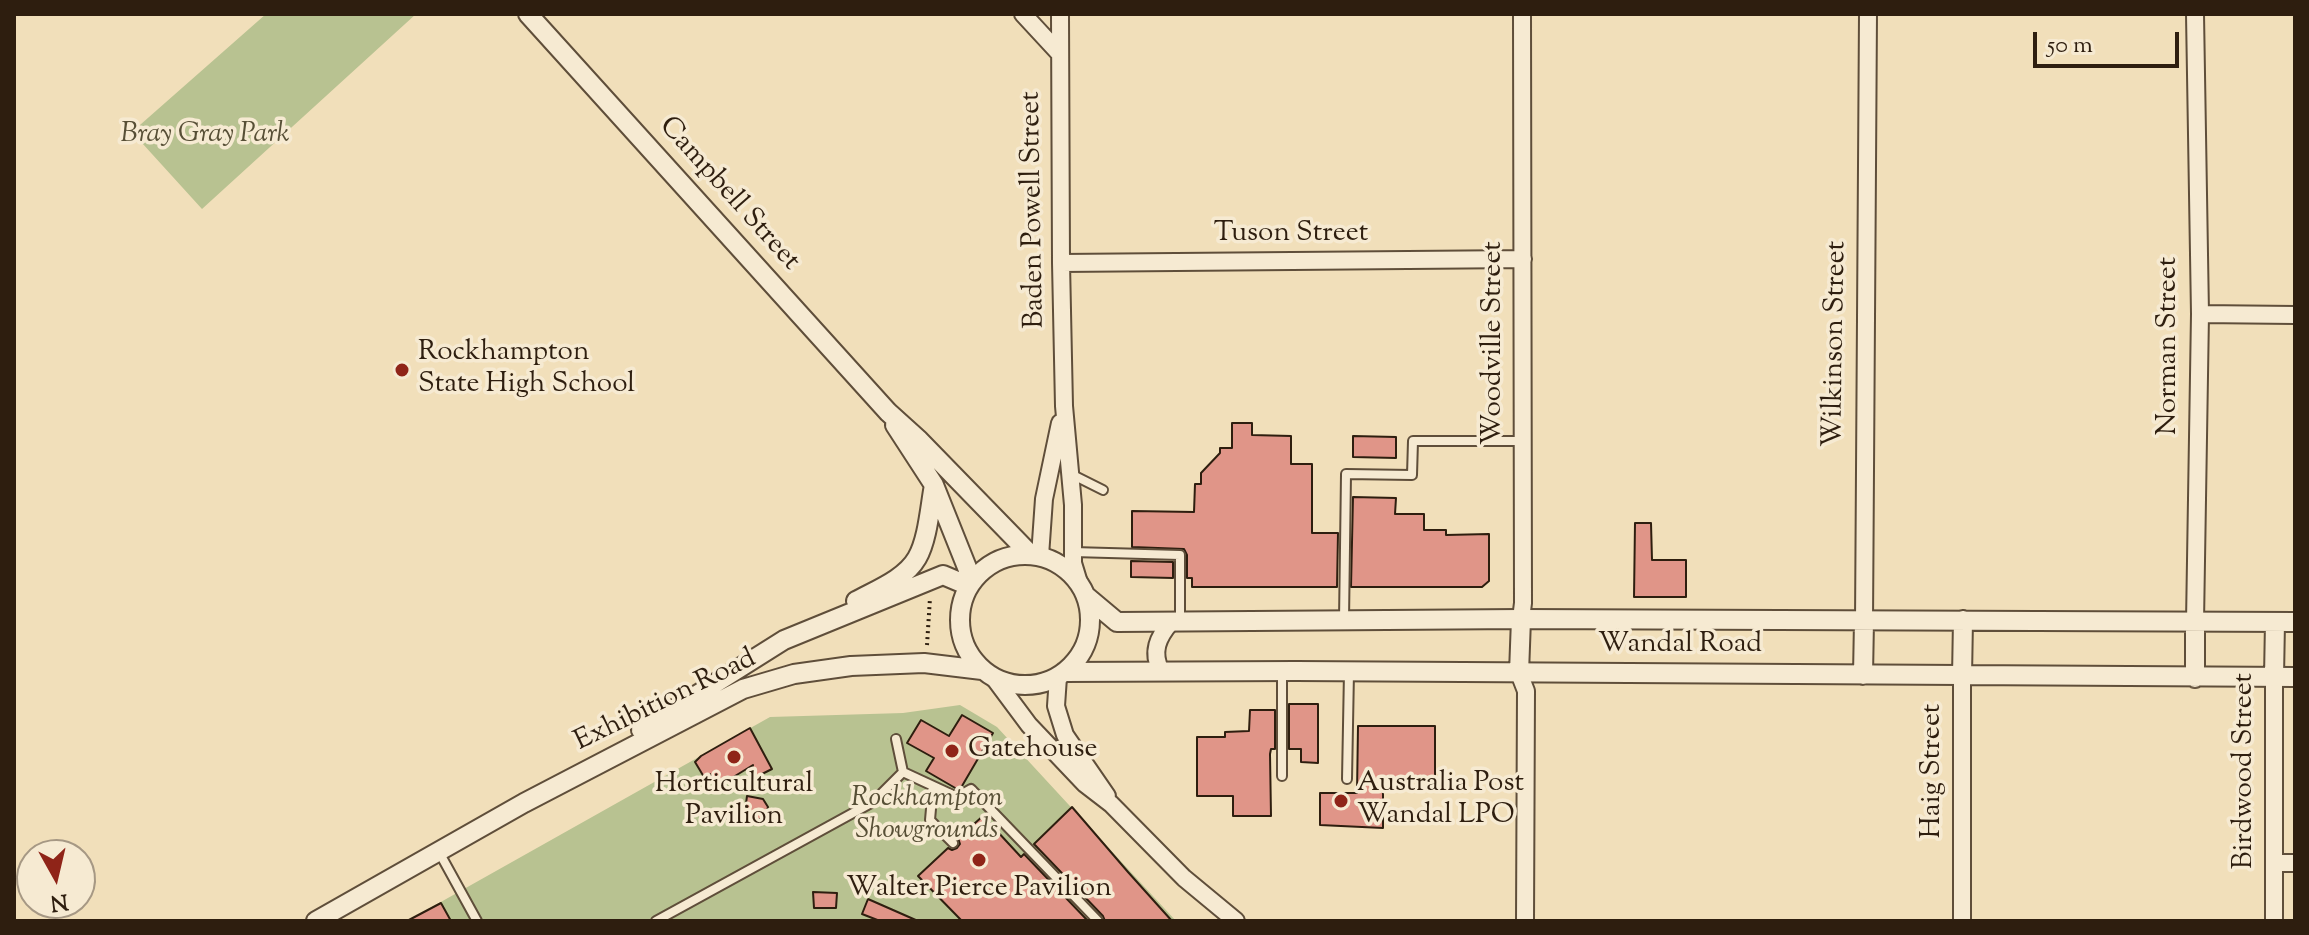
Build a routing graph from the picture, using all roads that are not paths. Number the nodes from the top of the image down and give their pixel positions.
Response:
1 (528, 14) edge
2 (1023, 14) edge
3 (1060, 14) edge
4 (1522, 14) edge
5 (1868, 14) edge
6 (2195, 14) edge
7 (1060, 54) junction
8 (1523, 259) junction
9 (1061, 263) junction
10 (2200, 314) junction
11 (2295, 315) edge
12 (1064, 406) junction
13 (888, 412) junction
14 (1523, 441) junction
15 (1070, 474) junction
16 (934, 485) junction
17 (1103, 490) dead end
18 (1073, 552) junction
19 (1035, 556) junction
20 (970, 583) junction
21 (1083, 591) junction
22 (1521, 619) junction
23 (1963, 620) junction
24 (1344, 621) junction
25 (1864, 621) junction
26 (1176, 622) junction
27 (2195, 622) junction
28 (2275, 622) junction
29 (2295, 622) edge
30 (784, 640) junction
31 (1161, 671) junction
32 (1282, 671) junction
33 (1349, 672) junction
34 (1519, 673) junction
35 (988, 674) junction
36 (1061, 674) junction
37 (1863, 675) junction
38 (1962, 677) junction
39 (2274, 677) junction
40 (2295, 677) edge
41 (2195, 678) junction
42 (896, 739) dead end
43 (903, 772) junction
44 (1282, 776) dead end
45 (1347, 779) dead end
46 (933, 786) junction
47 (524, 803) junction
48 (1111, 804) junction
49 (953, 843) dead end
50 (439, 852) junction
51 (2274, 863) junction
52 (2295, 863) edge
53 (316, 921) edge
54 (477, 921) edge
55 (656, 921) edge
56 (1098, 921) edge
57 (1236, 921) edge
58 (1525, 921) edge
59 (1962, 921) edge
60 (2274, 921) edge

1 - 13 street, Campbell Street
2 - 7 street
3 - 7 street, Baden Powell Street
4 - 8 street, Woodville Street
5 - 25 street, Wilkinson Street
6 - 10 street, Norman Street
7 - 9 street, Baden Powell Street
8 - 9 street, Tuson Street
8 - 14 street, Woodville Street
9 - 12 street, Baden Powell Street
10 - 11 street
10 - 27 street, Norman Street
12 - 15 street, Baden Powell Street
12 - 19 street, Baden Powell Street
13 - 16 street, Campbell Street
13 - 19 street, Campbell Street
14 - 22 street, Woodville Street
14 - 24 lane
15 - 17 lane
15 - 18 street, Baden Powell Street
16 - 20 street, Campbell Street
16 - 30 street, Exhibition Road
18 - 21 street, Baden Powell Street
18 - 26 lane
19 - 20 street
19 - 21 street
20 - 30 street, Exhibition Road
20 - 35 street
21 - 26 street, Wandal Road
21 - 36 street
22 - 24 street, Wandal Road
22 - 25 street, Wandal Road
22 - 34 street, Woodville Street
23 - 25 street, Wandal Road
23 - 27 street, Wandal Road
23 - 38 street, Haig Street
24 - 26 street, Wandal Road
25 - 37 street, Wilkinson Street
26 - 31 street
27 - 28 street, Wandal Road
27 - 41 street, Norman Street
28 - 29 street, Wandal Road
28 - 39 street, Birdwood Street
30 - 47 street, Exhibition Road
31 - 32 street, Wandal Road
31 - 36 street, Wandal Road
32 - 33 street, Wandal Road
32 - 44 lane
33 - 34 street, Wandal Road
33 - 45 lane
34 - 37 street, Wandal Road
34 - 58 street
35 - 36 street
35 - 47 street, Exhibition Road
35 - 48 street
36 - 48 street
37 - 38 street, Wandal Road
38 - 41 street, Wandal Road
38 - 59 street, Haig Street
39 - 40 street, Wandal Road
39 - 41 street, Wandal Road
39 - 51 street, Birdwood Street
42 - 43 lane
43 - 46 lane
43 - 55 lane
46 - 49 lane
46 - 56 lane
47 - 50 street, Exhibition Road
48 - 57 street
50 - 53 street, Exhibition Road
50 - 54 lane
51 - 52 street
51 - 60 street, Birdwood Street

